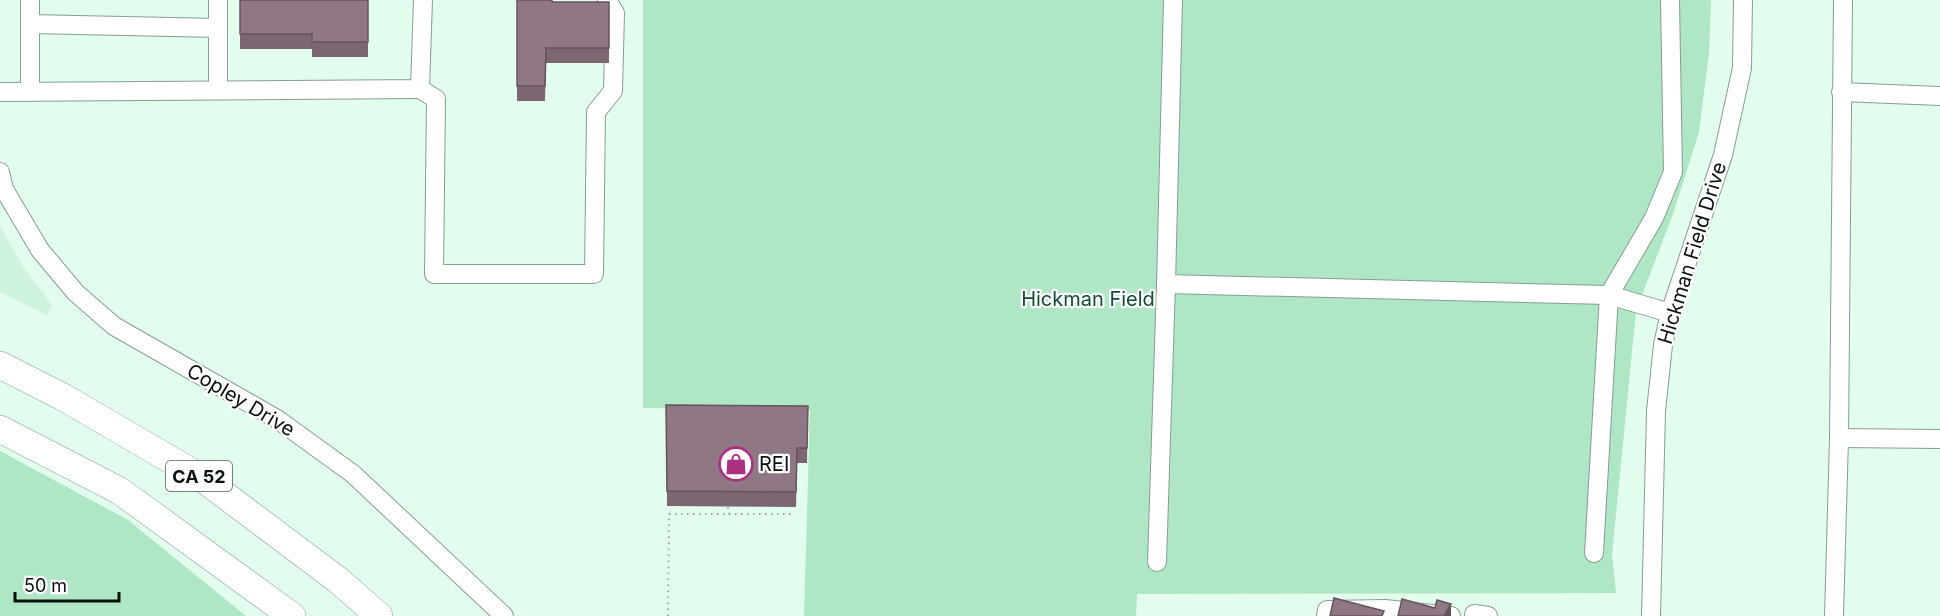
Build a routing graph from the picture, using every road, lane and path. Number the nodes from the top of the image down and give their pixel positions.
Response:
1 (30, 0) edge
2 (218, 0) edge
3 (423, 0) edge
4 (607, 0) edge
5 (1173, 0) edge
6 (1671, 0) edge
7 (1743, 0) edge
8 (1843, 0) edge
9 (30, 24) junction
10 (218, 28) junction
11 (420, 89) junction
12 (218, 90) junction
13 (0, 92) edge
14 (30, 92) junction
15 (1841, 92) junction
16 (1940, 96) edge
17 (0, 172) edge
18 (8, 213) edge
19 (1166, 284) junction
20 (1609, 295) junction
21 (1670, 313) junction
22 (0, 365) edge
23 (0, 429) edge
24 (1839, 438) junction
25 (1940, 439) edge
26 (728, 507) dead end
27 (729, 514) junction
28 (795, 514) dead end
29 (1594, 553) dead end
30 (1157, 562) dead end
31 (292, 616) edge
32 (379, 616) edge
33 (504, 616) edge
34 (668, 616) edge
35 (1326, 616) edge
36 (1451, 616) edge
37 (1473, 616) edge
38 (1488, 616) edge
39 (1651, 616) edge
40 (1834, 616) edge

1 - 9 street
2 - 10 street
3 - 11 street
4 - 11 street
5 - 19 street
6 - 20 street
7 - 21 street, Hickman Field Drive
8 - 15 street
9 - 10 street
9 - 14 street
10 - 12 street
11 - 12 street
12 - 14 street
13 - 14 street
15 - 16 street
15 - 24 street
17 - 18 street, Copley Drive
18 - 33 street, Copley Drive
19 - 20 street
19 - 30 street
20 - 21 street
20 - 29 street
21 - 39 street, Hickman Field Drive
22 - 32 highway, CA 52
23 - 31 highway, CA 52
24 - 25 street
24 - 40 street
26 - 27 path
27 - 28 path
27 - 34 path
35 - 36 street
37 - 38 street

